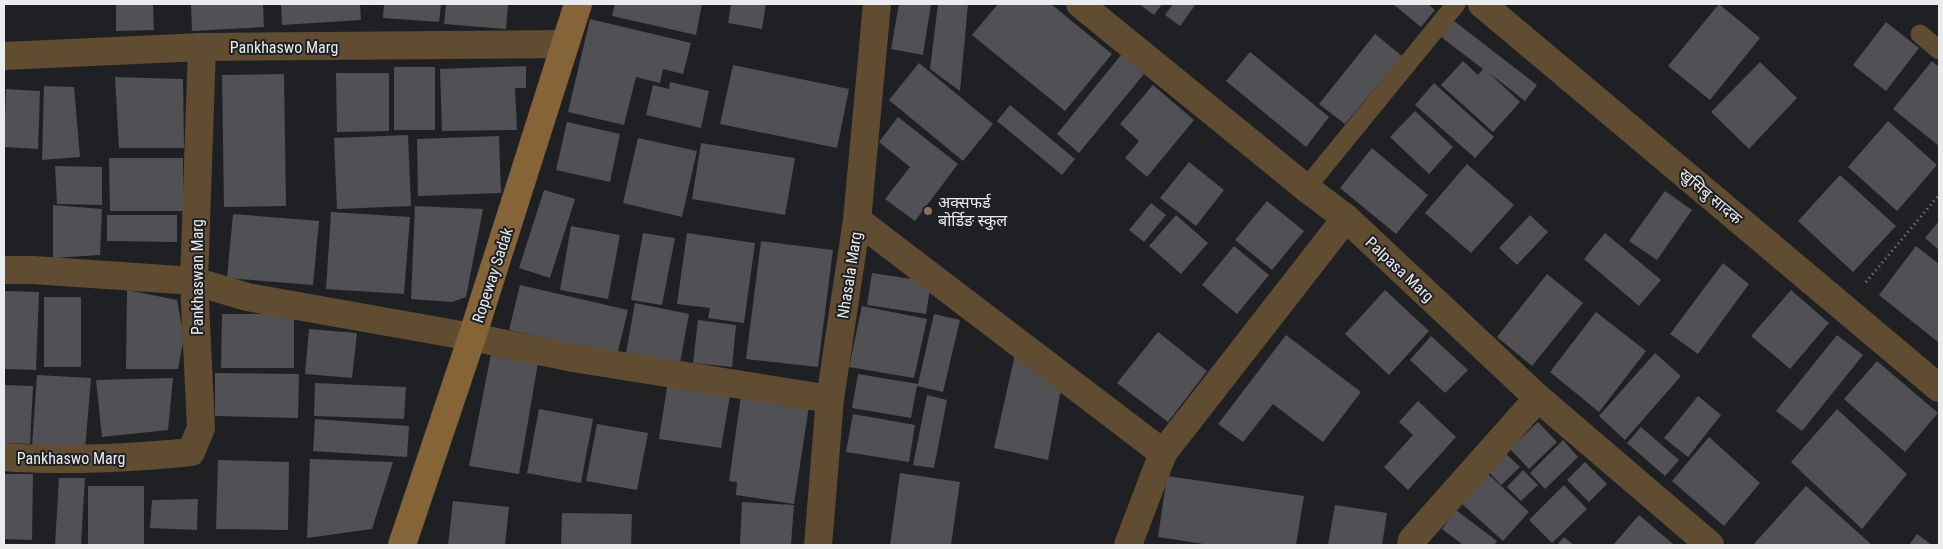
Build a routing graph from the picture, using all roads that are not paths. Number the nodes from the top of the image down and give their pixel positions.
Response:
1 (578, 4) edge
2 (877, 4) edge
3 (1080, 4) edge
4 (1456, 4) edge
5 (1482, 4) edge
6 (1920, 34) dead end
7 (565, 44) junction
8 (202, 47) junction
9 (1939, 50) edge
10 (4, 56) edge
11 (1306, 188) junction
12 (1346, 218) junction
13 (857, 220) junction
14 (4, 270) edge
15 (194, 281) junction
16 (472, 337) junction
17 (1939, 388) edge
18 (830, 398) junction
19 (1538, 398) junction
20 (1163, 454) junction
21 (4, 457) edge
22 (139, 457) joint
23 (402, 545) edge
24 (818, 545) edge
25 (1128, 545) edge
26 (1411, 545) edge
27 (1710, 545) edge

1 - 7 main road, Ropeway Sadak
2 - 13 street, Nhasala Marg
3 - 11 street, Palpasa Marg
4 - 11 lane
5 - 17 street, खुसिबु सादक
6 - 9 lane
7 - 8 street, Pankhaswo Marg
7 - 16 main road, Ropeway Sadak
8 - 10 street, Pankhaswo Marg
8 - 15 street, Pankhaswan Marg
11 - 12 street, Palpasa Marg
12 - 19 street, Palpasa Marg
12 - 20 street
13 - 18 street, Nhasala Marg
13 - 20 street
14 - 15 street
15 - 16 street
15 - 22 street, Pankhaswan Marg
16 - 18 street
16 - 23 main road, Ropeway Sadak
18 - 24 street, Nhasala Marg
19 - 26 street
19 - 27 street, Palpasa Marg
20 - 25 street
21 - 22 street, Pankhaswo Marg

